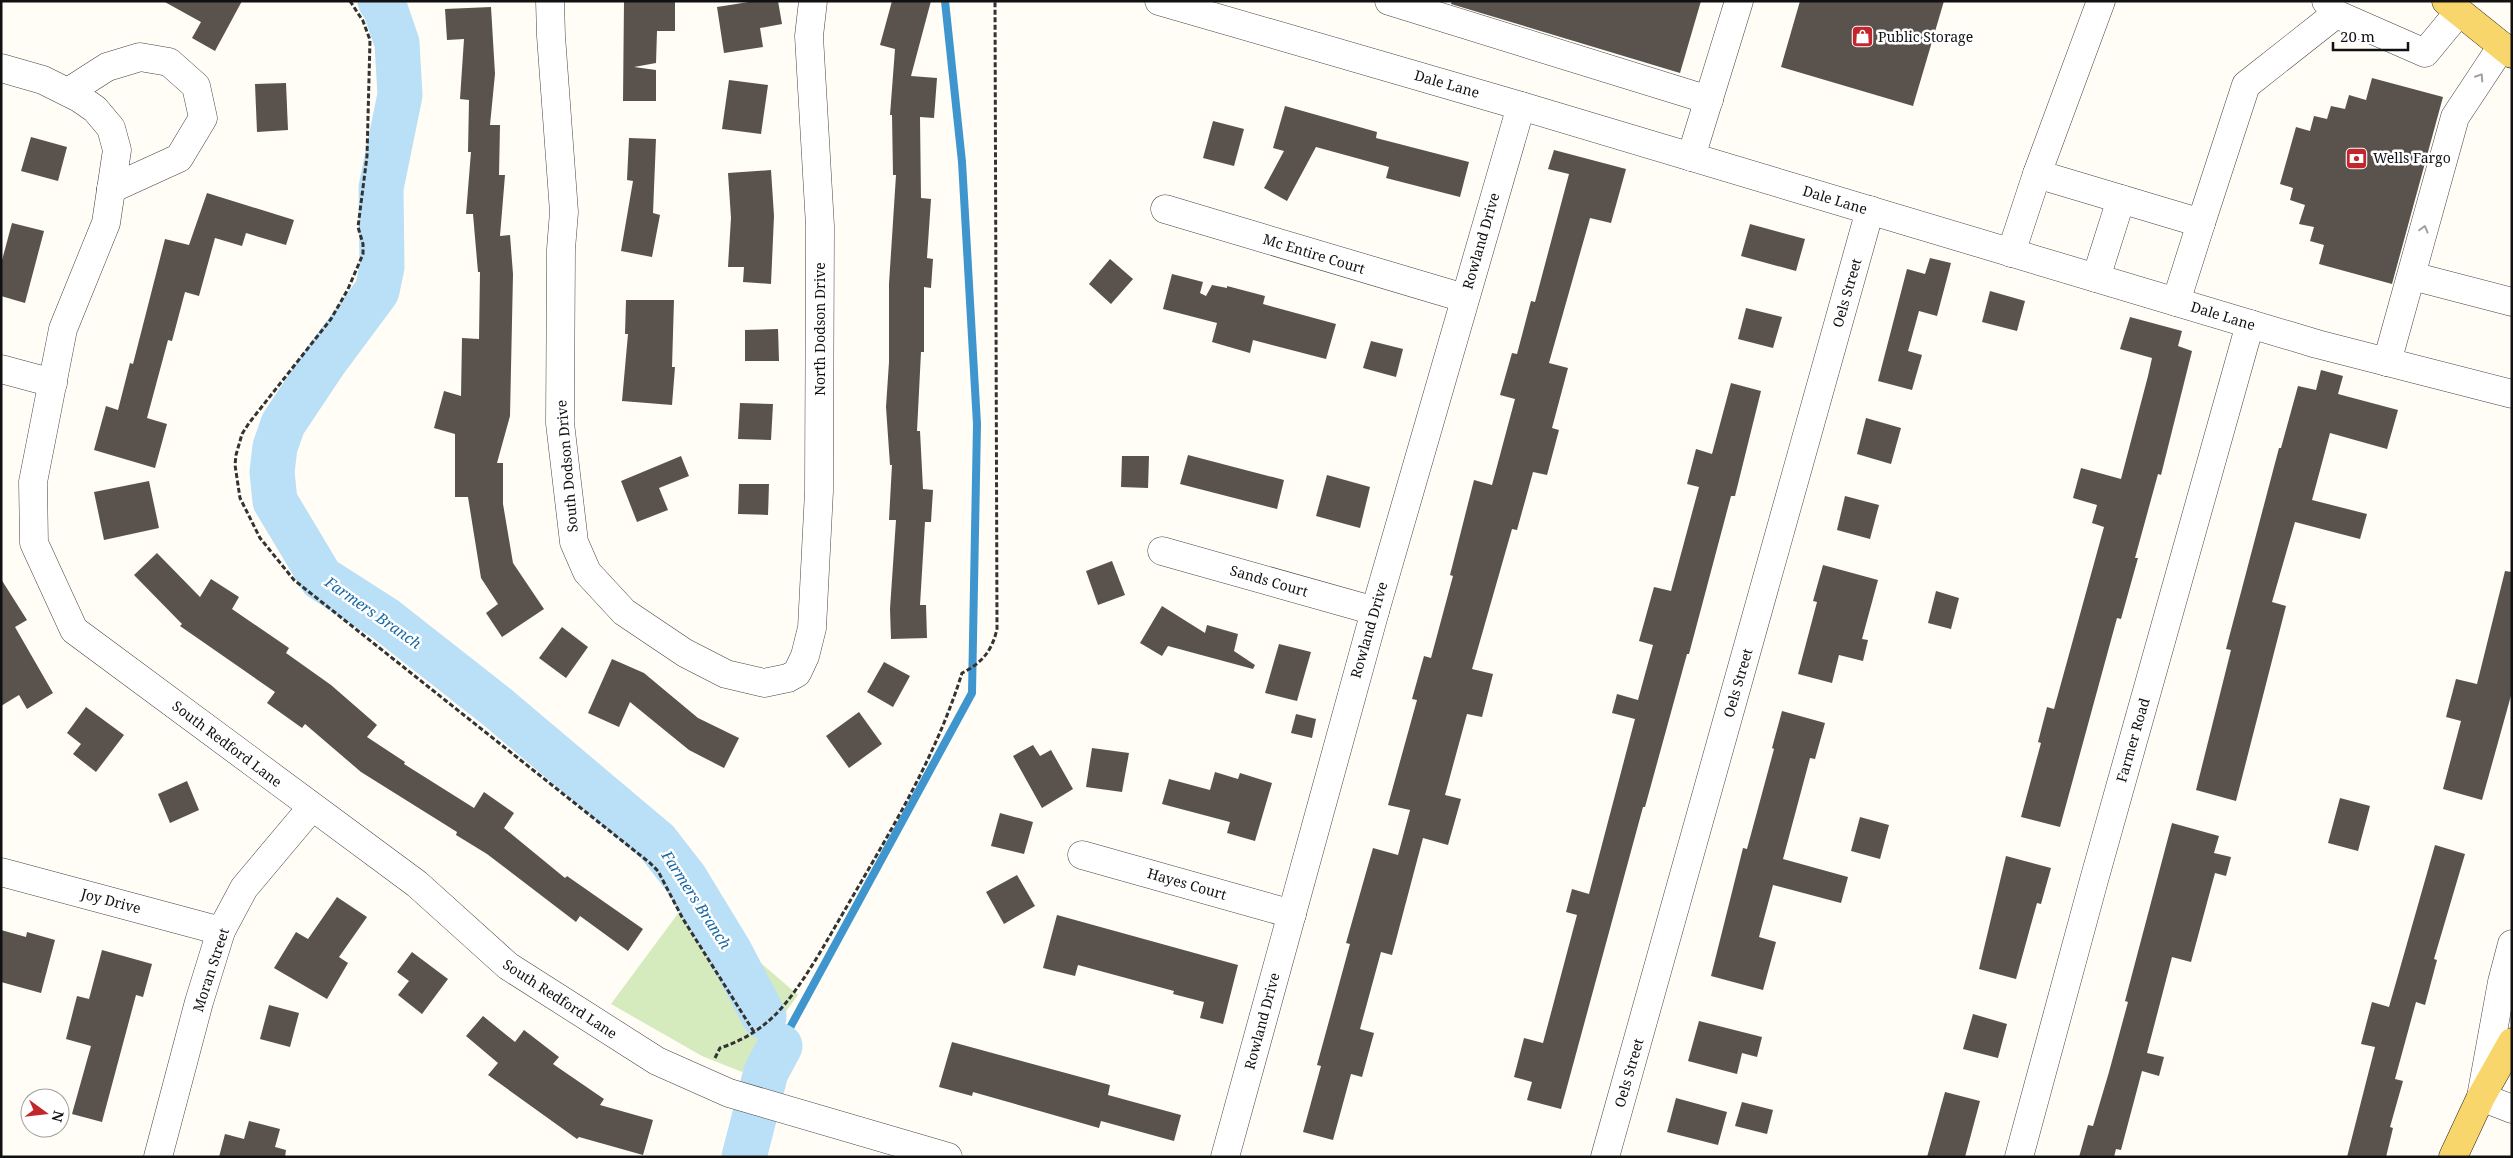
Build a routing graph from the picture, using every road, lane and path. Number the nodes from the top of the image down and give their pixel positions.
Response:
1 (350, 1) edge
2 (550, 1) edge
3 (813, 1) edge
4 (995, 1) edge
5 (1159, 1) edge
6 (1389, 1) edge
7 (1739, 1) edge
8 (2101, 1) edge
9 (2452, 7) edge
10 (2331, 8) edge
11 (2507, 50) edge
12 (1, 68) edge
13 (68, 92) junction
14 (1709, 100) junction
15 (1521, 106) junction
16 (1691, 157) junction
17 (2037, 174) junction
18 (111, 188) junction
19 (2121, 199) junction
20 (1165, 209) dead end
21 (1870, 210) junction
22 (2201, 223) junction
23 (2011, 253) junction
24 (2412, 276) junction
25 (2096, 278) junction
26 (1464, 298) junction
27 (2176, 302) junction
28 (2512, 302) edge
29 (2250, 324) junction
30 (2387, 362) junction
31 (1, 369) edge
32 (53, 383) junction
33 (2512, 394) edge
34 (1162, 551) dead end
35 (1374, 611) junction
36 (805, 656) joint
37 (312, 807) junction
38 (1082, 855) dead end
39 (1, 872) edge
40 (1292, 914) junction
41 (221, 931) junction
42 (2512, 944) edge
43 (754, 1032) junction
44 (2512, 1042) edge
45 (704, 1082) junction
46 (2480, 1097) junction
47 (2512, 1109) edge
48 (158, 1157) edge
49 (948, 1157) edge
50 (1225, 1157) edge
51 (1606, 1157) edge
52 (2020, 1157) edge
53 (2453, 1157) edge

1 - 43 path
2 - 36 street, South Dodson Drive
3 - 36 street, North Dodson Drive
4 - 43 path
5 - 15 street, Dale Lane
6 - 14 street
7 - 14 street
8 - 17 street
9 - 10 street
9 - 11 main road
10 - 22 street
24 -> 11 street
12 - 13 street, South Redford Lane
13 - 18 street, South Redford Lane
13 - 18 street
14 - 16 street
15 - 16 street, Dale Lane
15 - 26 street, Rowland Drive
16 - 21 street, Dale Lane
17 - 19 street
17 - 23 street
18 - 32 street, South Redford Lane
19 - 22 street
19 - 25 street
20 - 26 street, Mc Entire Court
21 - 23 street, Dale Lane
21 - 51 street, Oels Street
22 - 27 street
23 - 25 street, Dale Lane
24 - 28 street
24 - 30 street
25 - 27 street, Dale Lane
26 - 35 street, Rowland Drive
27 - 29 street, Dale Lane
29 - 30 street, Dale Lane
29 - 52 street, Farmer Road
30 - 33 street, Dale Lane
31 - 32 street
32 - 37 street, South Redford Lane
34 - 35 street, Sands Court
35 - 40 street, Rowland Drive
37 - 41 street, Moran Street
37 - 45 street, South Redford Lane
38 - 40 street, Hayes Court
39 - 41 street, Joy Drive
40 - 50 street, Rowland Drive
41 - 48 street, Moran Street
42 - 46 street
43 - 45 path
44 - 46 main road
45 - 49 street, South Redford Lane
46 - 47 street
46 - 53 main road

